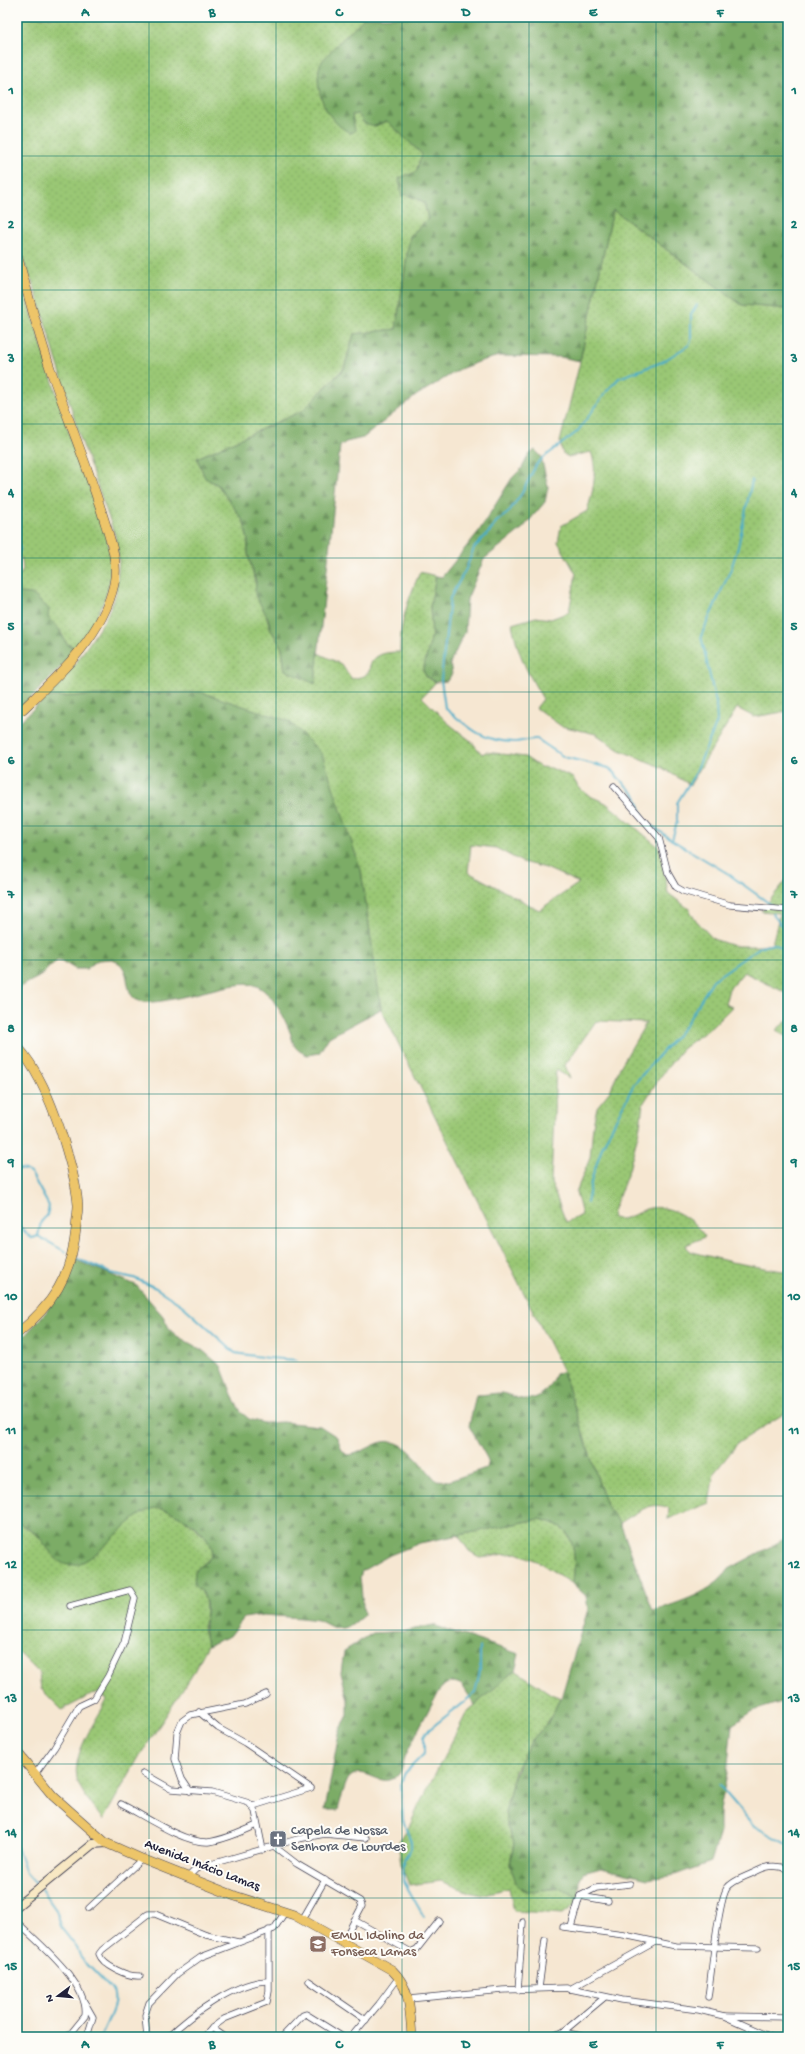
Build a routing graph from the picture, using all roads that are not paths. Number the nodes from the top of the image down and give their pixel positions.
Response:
1 (17, 255) edge
2 (17, 712) edge
3 (614, 786) dead end
4 (788, 910) edge
5 (17, 1046) edge
6 (17, 1334) edge
7 (70, 1606) dead end
8 (266, 1694) dead end
9 (199, 1712) junction
10 (17, 1752) edge
11 (143, 1773) dead end
12 (35, 1774) junction
13 (190, 1791) junction
14 (121, 1804) dead end
15 (253, 1806) junction
16 (257, 1825) junction
17 (366, 1838) dead end
18 (106, 1843) junction
19 (275, 1847) junction
20 (263, 1850) junction
21 (142, 1860) junction
22 (788, 1869) edge
23 (188, 1878) junction
24 (325, 1880) junction
25 (630, 1884) dead end
26 (580, 1896) junction
27 (608, 1901) dead end
28 (17, 1906) edge
29 (89, 1908) dead end
30 (285, 1912) junction
31 (302, 1920) junction
32 (354, 1920) junction
33 (439, 1921) dead end
34 (17, 1922) edge
35 (523, 1922) dead end
36 (563, 1927) dead end
37 (571, 1927) junction
38 (269, 1930) junction
39 (546, 1940) dead end
40 (238, 1942) junction
41 (343, 1942) junction
42 (655, 1942) junction
43 (716, 1946) junction
44 (758, 1948) dead end
45 (140, 1976) dead end
46 (399, 1977) junction
47 (268, 1981) junction
48 (309, 1981) dead end
49 (539, 1988) junction
50 (570, 1989) junction
51 (518, 1990) junction
52 (605, 1997) junction
53 (708, 1997) dead end
54 (409, 1999) junction
55 (83, 2001) junction
56 (724, 2016) junction
57 (788, 2017) edge
58 (366, 2020) junction
59 (212, 2028) junction
60 (563, 2032) junction
61 (68, 2037) edge
62 (87, 2037) edge
63 (146, 2037) edge
64 (168, 2037) edge
65 (204, 2037) edge
66 (225, 2037) edge
67 (282, 2037) edge
68 (343, 2037) edge
69 (351, 2037) edge
70 (412, 2037) edge
71 (549, 2037) edge
72 (586, 2037) edge
73 (771, 2037) edge

1 - 2 main road
3 - 4 street
5 - 6 main road
7 - 12 street
8 - 9 street
9 - 13 street
9 - 15 street
10 - 12 main road, Avenida Inácio Lamas
11 - 13 street
12 - 18 main road, Avenida Inácio Lamas
13 - 15 street
14 - 16 street
15 - 16 street
16 - 20 street
17 - 19 street
18 - 21 main road, Avenida Inácio Lamas
18 - 28 main road
19 - 20 street
19 - 24 street
20 - 23 street
21 - 23 main road, Avenida Inácio Lamas
21 - 29 street
22 - 43 street
23 - 30 main road, Avenida Inácio Lamas
24 - 31 street
24 - 32 street
25 - 26 street
26 - 27 street
26 - 37 street
30 - 31 main road, Avenida Inácio Lamas
30 - 38 street
31 - 41 main road, Avenida Inácio Lamas
32 - 33 street
32 - 41 street
34 - 55 street
35 - 51 street
36 - 37 street
37 - 42 street
38 - 40 street
38 - 47 street
39 - 49 street
40 - 45 street
40 - 63 street
41 - 46 main road, Avenida Inácio Lamas
42 - 43 street
42 - 50 street
43 - 44 street
43 - 53 street
46 - 54 main road
46 - 58 street
47 - 59 street
47 - 64 street
48 - 58 street
49 - 50 street
49 - 51 street
50 - 52 street
51 - 54 street
52 - 56 street
52 - 60 street
54 - 70 main road
55 - 61 street
55 - 62 street
56 - 57 street
56 - 73 street
58 - 69 street
59 - 65 street
59 - 66 street
60 - 71 street
60 - 72 street
67 - 68 street

